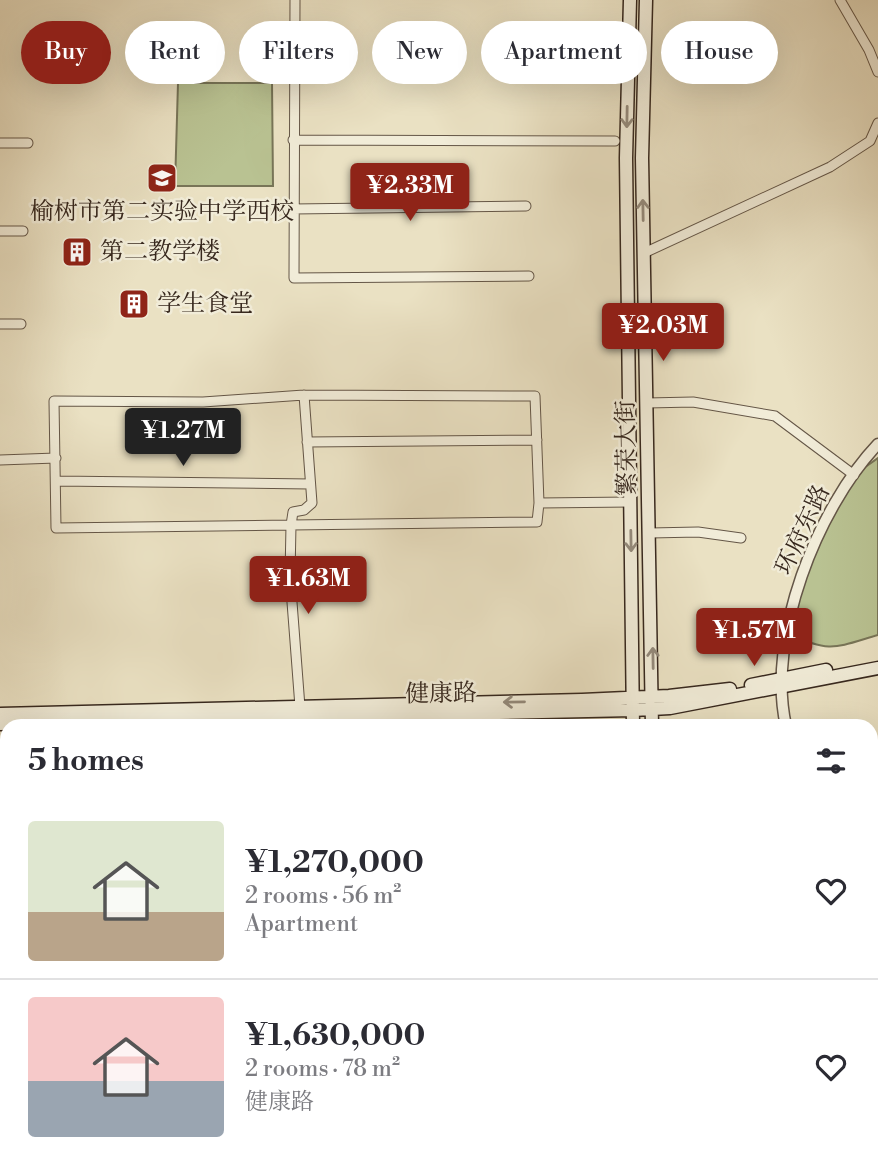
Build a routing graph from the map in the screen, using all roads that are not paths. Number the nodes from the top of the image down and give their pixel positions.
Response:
1 (295, 0) edge
2 (630, 0) edge
3 (646, 0) edge
4 (840, 0) edge
5 (878, 72) edge
6 (878, 123) edge
7 (293, 140) junction
8 (615, 141) dead end
9 (0, 143) edge
10 (28, 143) dead end
11 (526, 206) dead end
12 (293, 209) junction
13 (0, 231) edge
14 (23, 231) dead end
15 (644, 253) junction
16 (529, 276) dead end
17 (0, 324) edge
18 (21, 324) dead end
19 (304, 395) junction
20 (648, 403) junction
21 (537, 440) junction
22 (307, 442) junction
23 (878, 444) edge
24 (56, 458) junction
25 (0, 460) edge
26 (854, 475) junction
27 (56, 481) junction
28 (310, 484) junction
29 (631, 502) junction
30 (539, 503) junction
31 (291, 526) junction
32 (650, 533) junction
33 (741, 538) dead end
34 (878, 660) edge
35 (878, 668) edge
36 (783, 684) junction
37 (653, 703) junction
38 (633, 704) junction
39 (300, 707) junction
40 (0, 714) edge
41 (158, 719) edge
42 (633, 719) edge
43 (652, 719) edge
44 (786, 719) edge

1 - 7 street
2 -> 29 main road, 繁荣大街
15 -> 3 main road, 繁荣大街
4 - 5 street
6 - 15 street
7 - 8 street
7 - 12 street
9 - 10 street
11 - 12 street
12 - 16 street
13 - 14 street
15 - 20 main road, 繁荣大街
17 - 18 street
19 - 21 street
19 - 22 street
19 - 24 street
20 - 26 street
20 - 32 main road, 繁荣大街
21 - 22 street
21 - 30 street
22 - 28 street
23 - 26 street, 环府东路
24 - 25 street
24 - 27 street
26 - 36 street, 环府东路
27 - 28 street
27 - 31 street
28 - 31 street
29 - 30 street
29 -> 38 main road, 繁荣大街
30 - 31 street
31 - 39 street
32 - 33 street
37 -> 32 main road, 繁荣大街
34 - 36 main road, 健康路
35 - 36 main road, 健康路
36 - 37 main road, 健康路
36 - 44 street, 环府东路
37 - 38 main road, 健康路
37 - 43 main road, 繁荣大街
38 -> 39 main road, 健康路
38 - 41 main road, 健康路
38 - 42 main road, 繁荣大街
39 - 40 main road, 健康路

